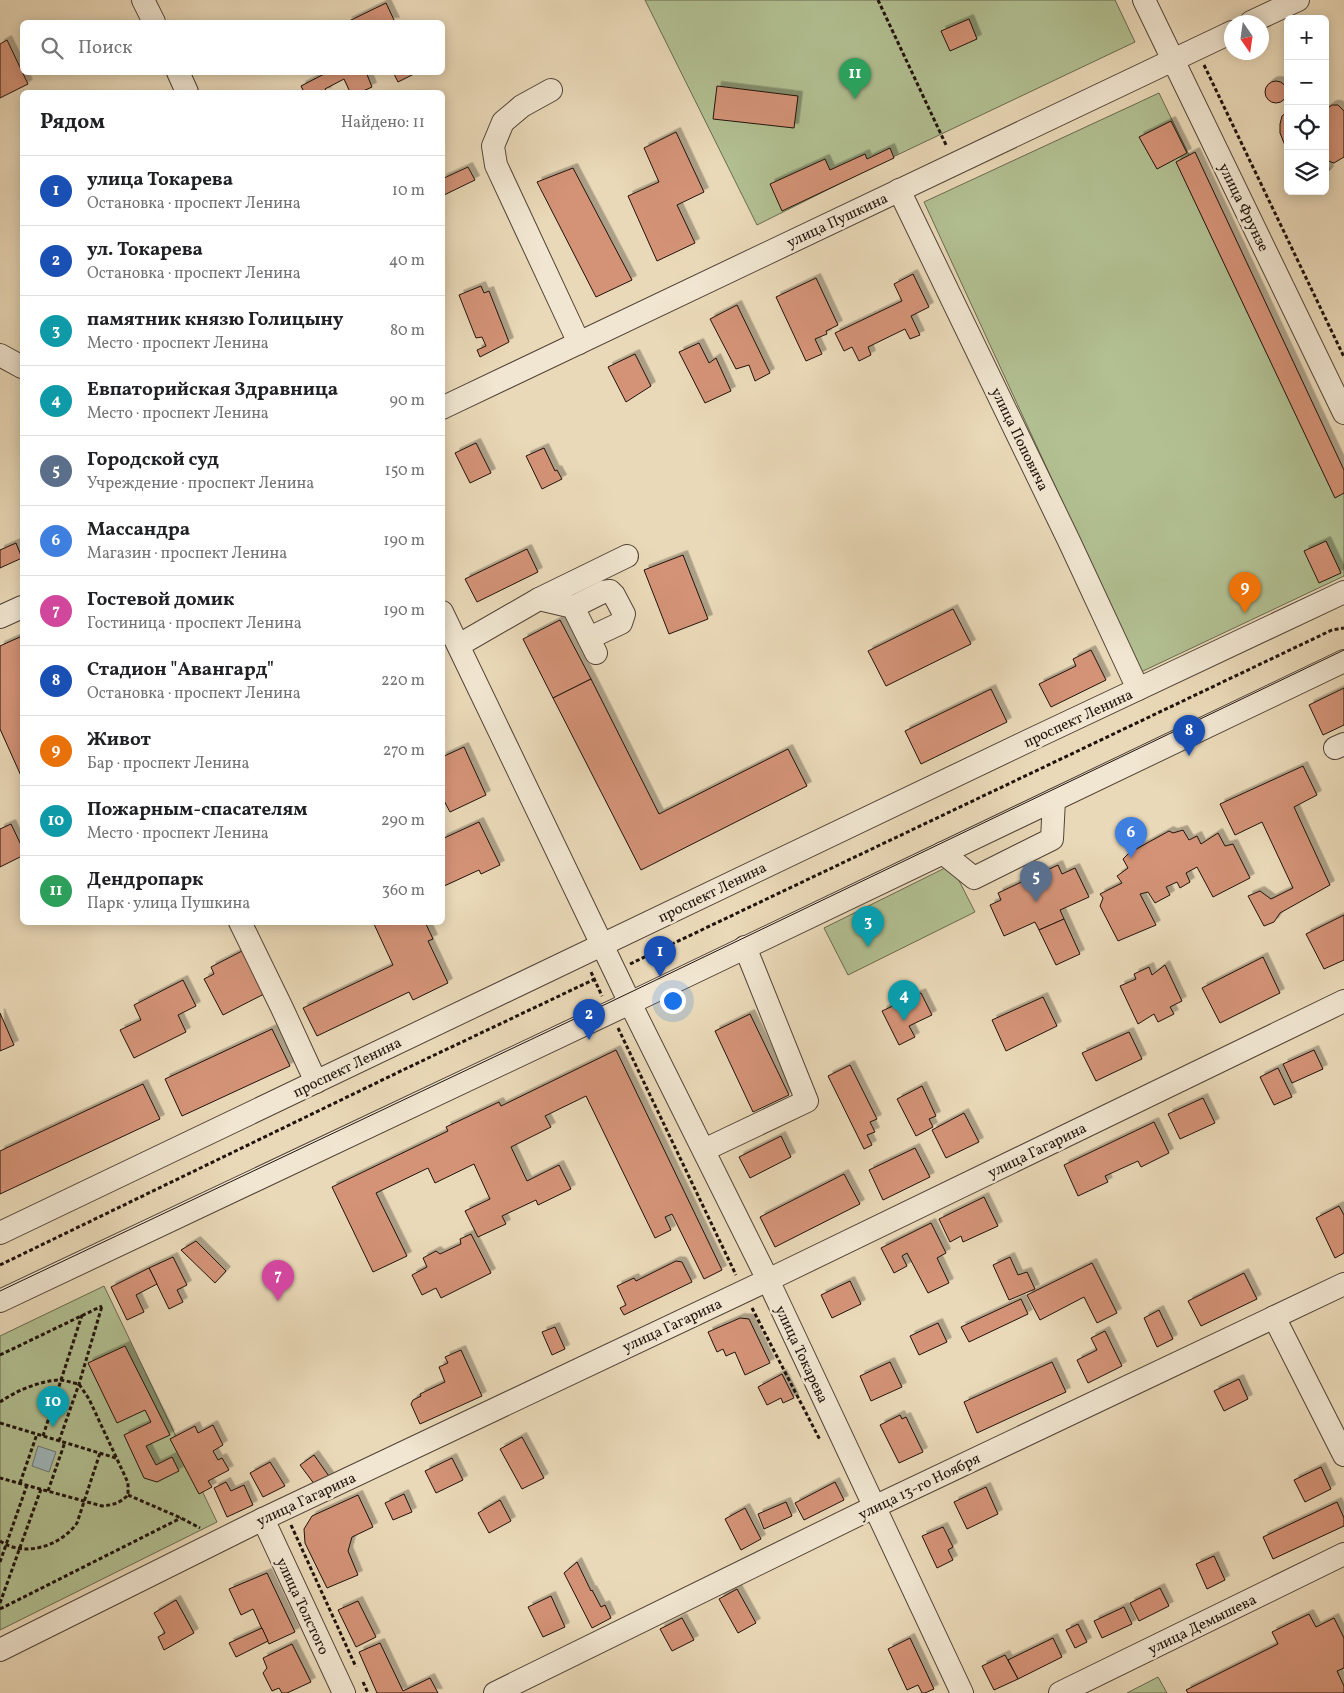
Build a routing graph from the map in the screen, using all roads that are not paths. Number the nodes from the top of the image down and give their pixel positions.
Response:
1 (143, 0) edge
2 (1144, 0) edge
3 (1298, 0) edge
4 (1266, 15) edge
5 (153, 20) edge
6 (1224, 36) edge
7 (1173, 59) junction
8 (179, 75) edge
9 (186, 90) edge
10 (550, 90) dead end
11 (899, 190) junction
12 (579, 343) junction
13 (0, 355) edge
14 (20, 366) edge
15 (445, 407) edge
16 (1344, 413) edge
17 (627, 556) dead end
18 (1344, 592) edge
19 (539, 599) junction
20 (573, 607) junction
21 (20, 608) edge
22 (0, 617) edge
23 (445, 618) edge
24 (459, 645) junction
25 (1344, 661) edge
26 (1138, 689) junction
27 (1054, 800) junction
28 (943, 853) junction
29 (241, 925) edge
30 (603, 945) junction
31 (745, 947) junction
32 (1344, 1001) edge
33 (630, 1003) junction
34 (316, 1082) junction
35 (704, 1150) junction
36 (0, 1233) edge
37 (768, 1280) junction
38 (1344, 1284) edge
39 (0, 1301) edge
40 (1274, 1317) junction
41 (1344, 1455) edge
42 (874, 1507) junction
43 (263, 1519) junction
44 (1344, 1554) edge
45 (0, 1650) edge
46 (352, 1686) edge
47 (496, 1693) edge
48 (962, 1693) edge
49 (1060, 1693) edge

1 - 5 street
2 - 7 street, улица Фрунзе
3 - 4 street
6 - 7 street, улица Пушкина
7 - 11 street, улица Пушкина
7 - 16 street, улица Фрунзе
8 - 9 street
10 - 12 street
11 - 12 street, улица Пушкина
11 - 26 street, улица Поповича
12 - 15 street, улица Пушкина
13 - 14 street
17 - 19 street
18 - 26 street, проспект Ленина
19 - 20 street
19 - 24 street
20 - 20 street
21 - 22 street
23 - 24 street, улица Токарева
24 - 30 street, улица Токарева
25 - 27 street
26 - 30 street, проспект Ленина
27 - 28 street
27 - 28 street
28 - 31 street
29 - 34 street
30 - 33 street, улица Токарева
30 - 34 street, проспект Ленина
31 - 33 street
31 - 35 street
32 - 37 street, улица Гагарина
33 - 35 street, улица Токарева
33 - 39 street
34 - 36 street, проспект Ленина
35 - 37 street, улица Токарева
37 - 42 street, улица Токарева
37 - 43 street, улица Гагарина
38 - 40 street, улица 13-го Ноября
40 - 41 street
40 - 42 street, улица 13-го Ноября
42 - 47 street, улица 13-го Ноября
42 - 48 street, улица Токарева
43 - 45 street, улица Гагарина
43 - 46 street, улица Толстого
44 - 49 street, улица Демышева

